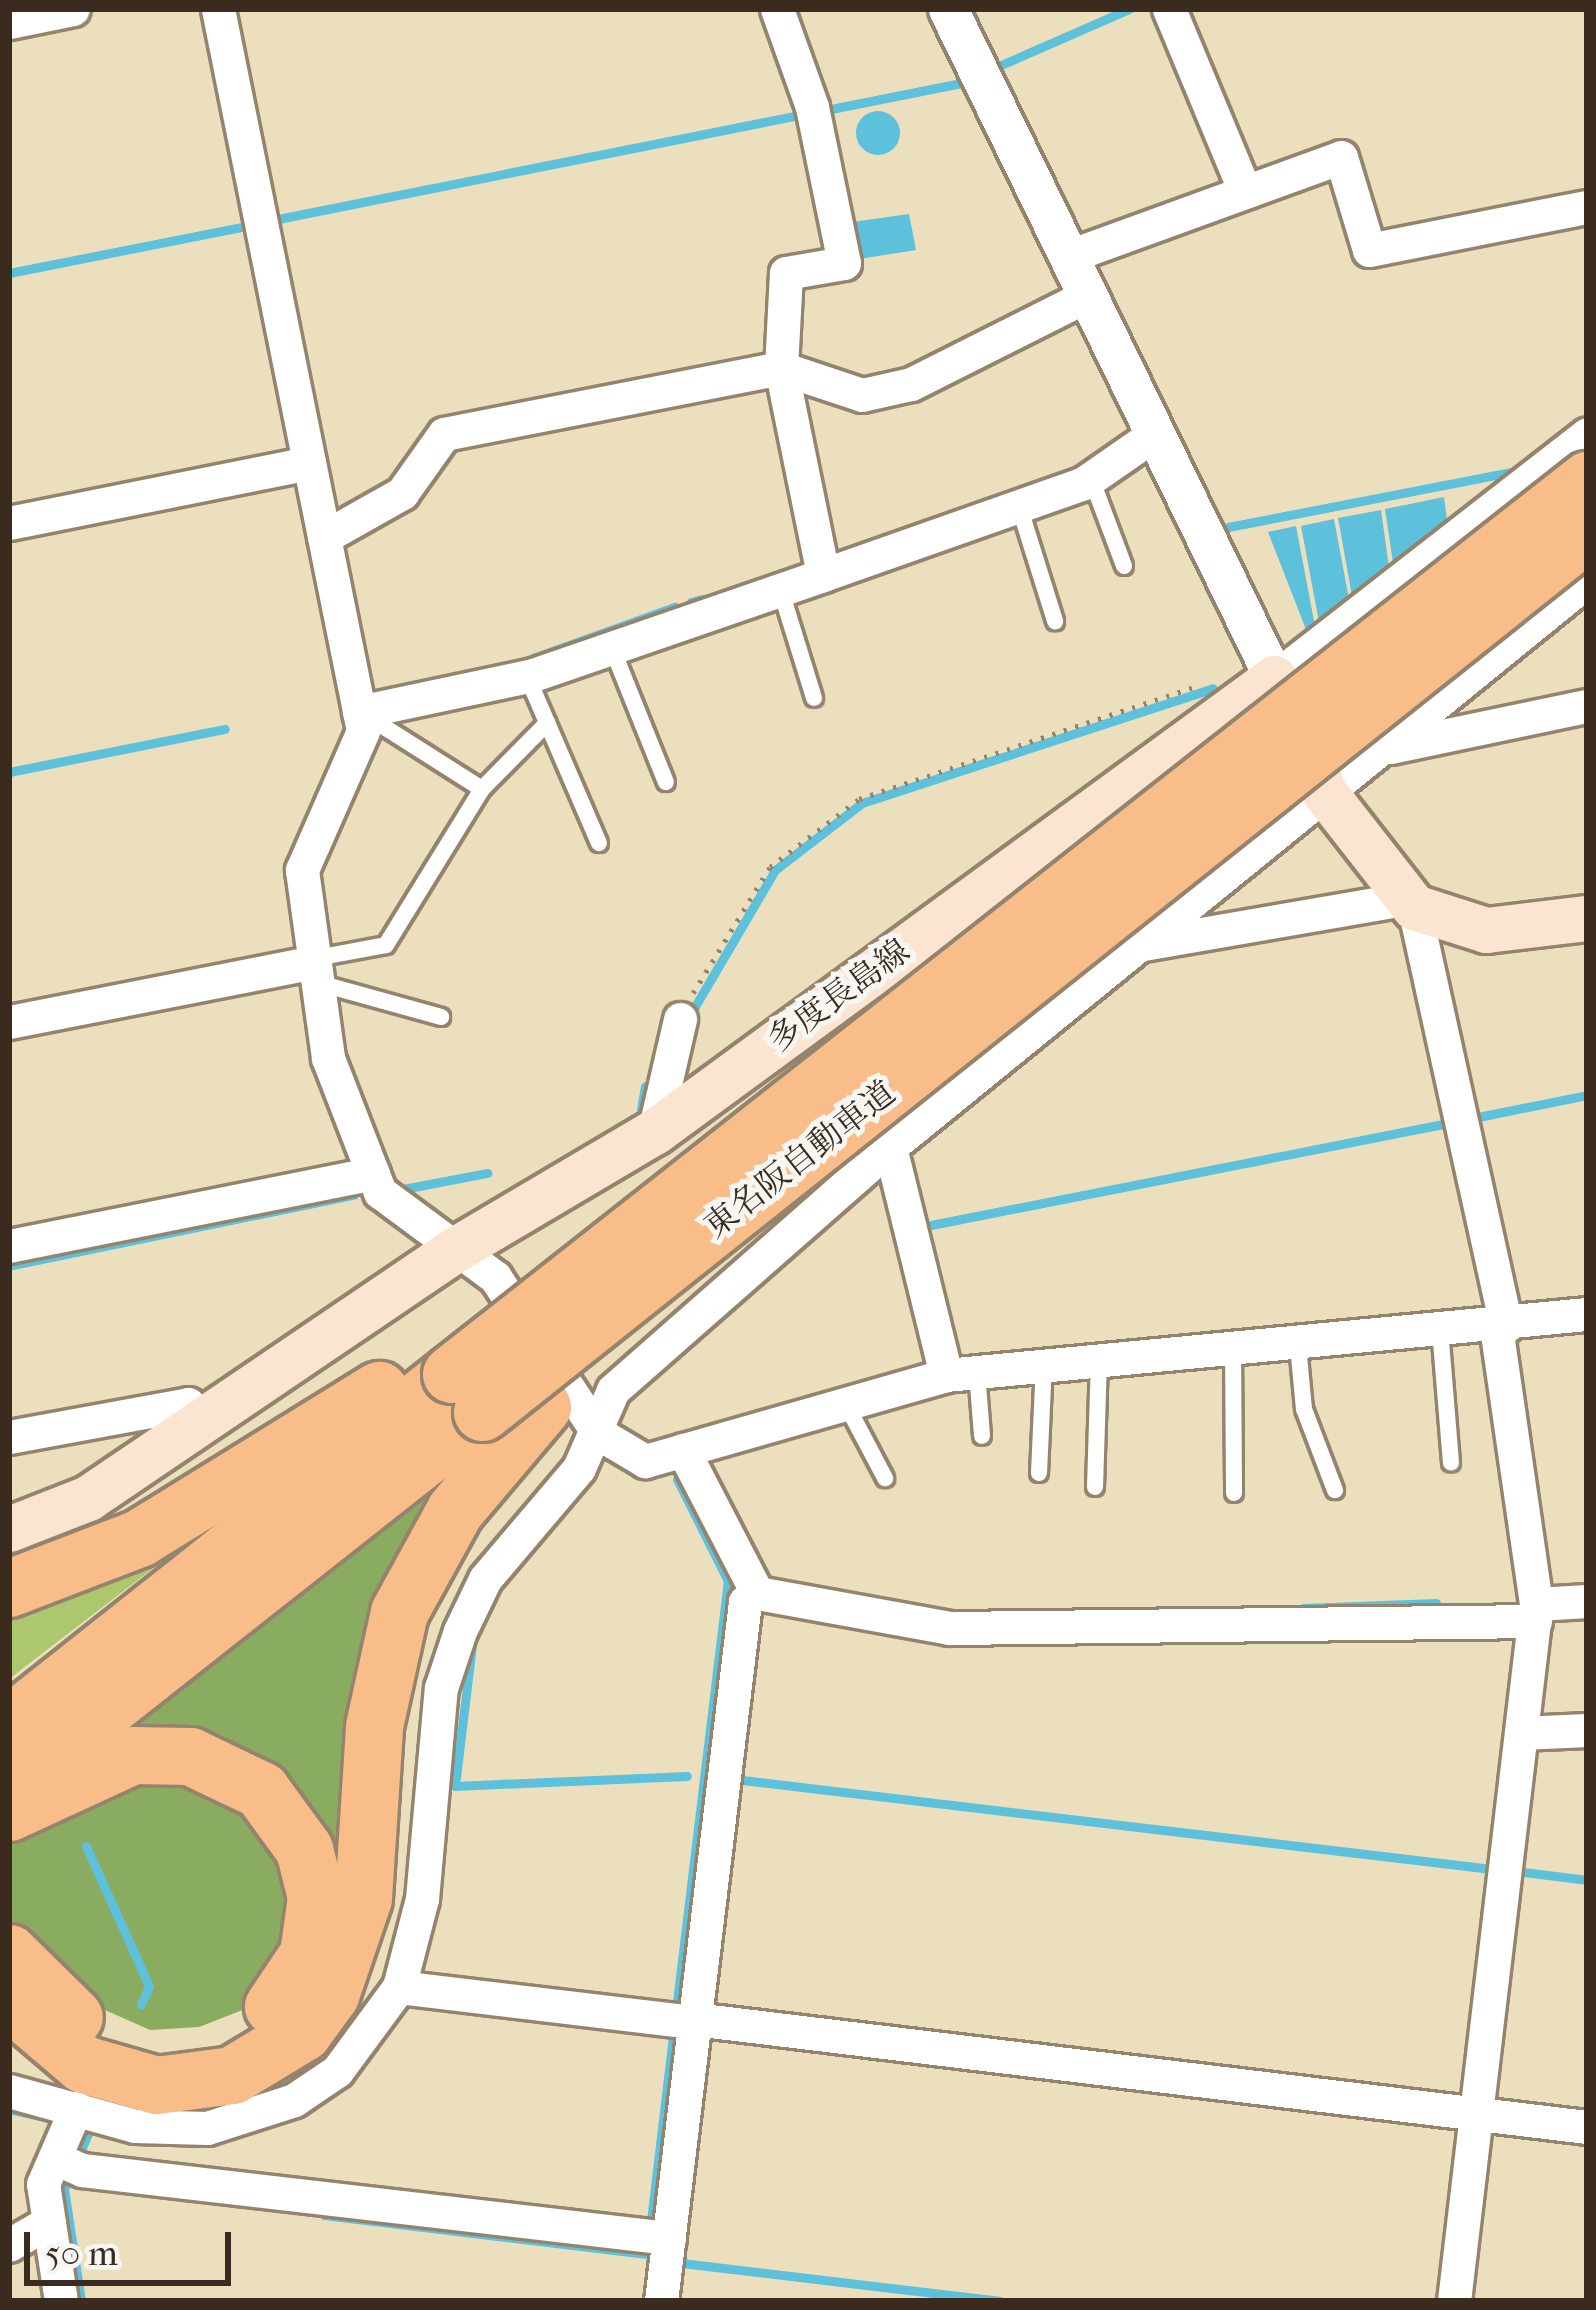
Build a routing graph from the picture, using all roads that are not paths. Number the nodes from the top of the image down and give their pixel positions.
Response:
1 (74, 9) edge
2 (218, 9) edge
3 (777, 9) edge
4 (948, 9) edge
5 (1169, 9) edge
6 (9, 22) edge
7 (1245, 192) junction
8 (1587, 207) edge
9 (1072, 255) junction
10 (1090, 294) junction
11 (781, 368) junction
12 (1156, 433) junction
13 (1587, 434) edge
14 (309, 463) junction
15 (1090, 478) junction
16 (1587, 479) edge
17 (1019, 506) junction
18 (9, 523) edge
19 (1587, 532) edge
20 (324, 537) junction
21 (1124, 566) dead end
22 (823, 575) junction
23 (1587, 581) edge
24 (780, 588) junction
25 (1055, 621) dead end
26 (610, 642) junction
27 (527, 676) junction
28 (1274, 678) junction
29 (814, 698) dead end
30 (1587, 706) edge
31 (359, 712) junction
32 (547, 723) junction
33 (1383, 749) junction
34 (666, 782) dead end
35 (482, 789) junction
36 (1324, 793) junction
37 (599, 843) dead end
38 (1409, 903) junction
39 (1587, 918) edge
40 (1132, 946) junction
41 (312, 968) junction
42 (987, 983) junction
43 (823, 1008) junction
44 (441, 1017) dead end
45 (680, 1019) road end
46 (9, 1022) edge
47 (654, 1132) junction
48 (901, 1137) junction
49 (373, 1173) junction
50 (9, 1246) edge
51 (456, 1249) junction
52 (1587, 1314) edge
53 (1501, 1326) junction
54 (1440, 1329) junction
55 (1297, 1335) junction
56 (1233, 1342) junction
57 (1099, 1358) junction
58 (1044, 1364) junction
59 (962, 1374) junction
60 (455, 1380) junction
61 (846, 1404) junction
62 (202, 1421) junction
63 (598, 1433) junction
64 (982, 1436) dead end
65 (9, 1438) edge
66 (683, 1450) junction
67 (1451, 1462) dead end
68 (1039, 1473) dead end
69 (884, 1478) dead end
70 (1095, 1487) dead end
71 (1335, 1490) dead end
72 (1234, 1493) dead end
73 (9, 1529) edge
74 (9, 1588) edge
75 (757, 1593) junction
76 (1587, 1601) edge
77 (1535, 1612) junction
78 (9, 1724) edge
79 (1587, 1730) edge
80 (1521, 1733) junction
81 (9, 1784) edge
82 (9, 1812) edge
83 (9, 1953) edge
84 (400, 1987) junction
85 (9, 2001) edge
86 (684, 2020) junction
87 (9, 2092) edge
88 (76, 2108) junction
89 (1476, 2114) junction
90 (1587, 2127) edge
91 (65, 2163) junction
92 (49, 2222) junction
93 (655, 2237) junction
94 (9, 2245) edge
95 (61, 2301) edge
96 (662, 2301) edge
97 (1454, 2301) edge

1 - 6 street
2 - 14 street
3 - 11 street
4 - 9 street
5 - 7 street
7 - 8 street
7 - 9 street
9 - 10 street
10 - 11 street
10 - 12 street
11 - 20 street
11 - 22 street
12 - 15 street
12 - 28 street
13 - 28 street
14 - 18 street
14 - 20 street
15 - 17 street
15 - 21 lane
16 - 42 highway, 東名阪自動車道, bridge
17 - 22 street
17 - 25 lane
19 - 42 highway, 東名阪自動車道, bridge
20 - 31 street
22 - 24 street
23 - 33 street
24 - 26 street
24 - 29 lane
26 - 27 street
26 - 34 lane
27 - 31 street
27 - 32 lane
28 - 36 main road
28 - 43 main road, 多度長島線
30 - 33 street
31 - 35 lane
31 - 41 street
32 - 35 lane
32 - 37 lane
33 - 36 street
35 - 41 lane
36 - 38 main road
36 - 40 street
38 - 39 main road
38 - 40 street
38 - 53 street
40 - 48 street
41 - 44 lane
41 - 46 street
41 - 49 street
42 - 60 highway, 東名阪自動車道, bridge
42 - 60 highway, bridge
42 - 85 highway, bridge
43 - 47 main road, 多度長島線
43 - 48 street
45 - 47 street
47 - 51 main road, 多度長島線
48 - 59 street
48 - 63 street
49 - 50 street
49 - 51 street
51 - 62 main road, 多度長島線
51 - 63 street
52 - 53 street
53 - 54 street
53 - 77 street
54 - 55 street
54 - 67 lane
55 - 56 street
55 - 71 lane
56 - 57 street
56 - 72 lane
57 - 58 street
57 - 70 lane
58 - 59 street
58 - 68 lane
59 - 61 street
59 - 64 lane
60 - 74 highway
60 - 78 highway, 東名阪自動車道
60 - 81 highway, 東名阪自動車道
61 - 66 street
61 - 69 lane
62 - 65 street
62 - 73 main road, 多度長島線
63 - 66 street
63 - 84 street
66 - 75 street
75 - 77 street
75 - 86 street
76 - 77 street
77 - 80 street
79 - 80 street
80 - 89 street
82 - 83 highway
84 - 86 street
84 - 88 street
86 - 89 street
86 - 93 street
87 - 88 street
88 - 91 street
89 - 90 street
89 - 97 street
91 - 92 street
91 - 93 street
92 - 94 street
92 - 95 street
93 - 96 street

